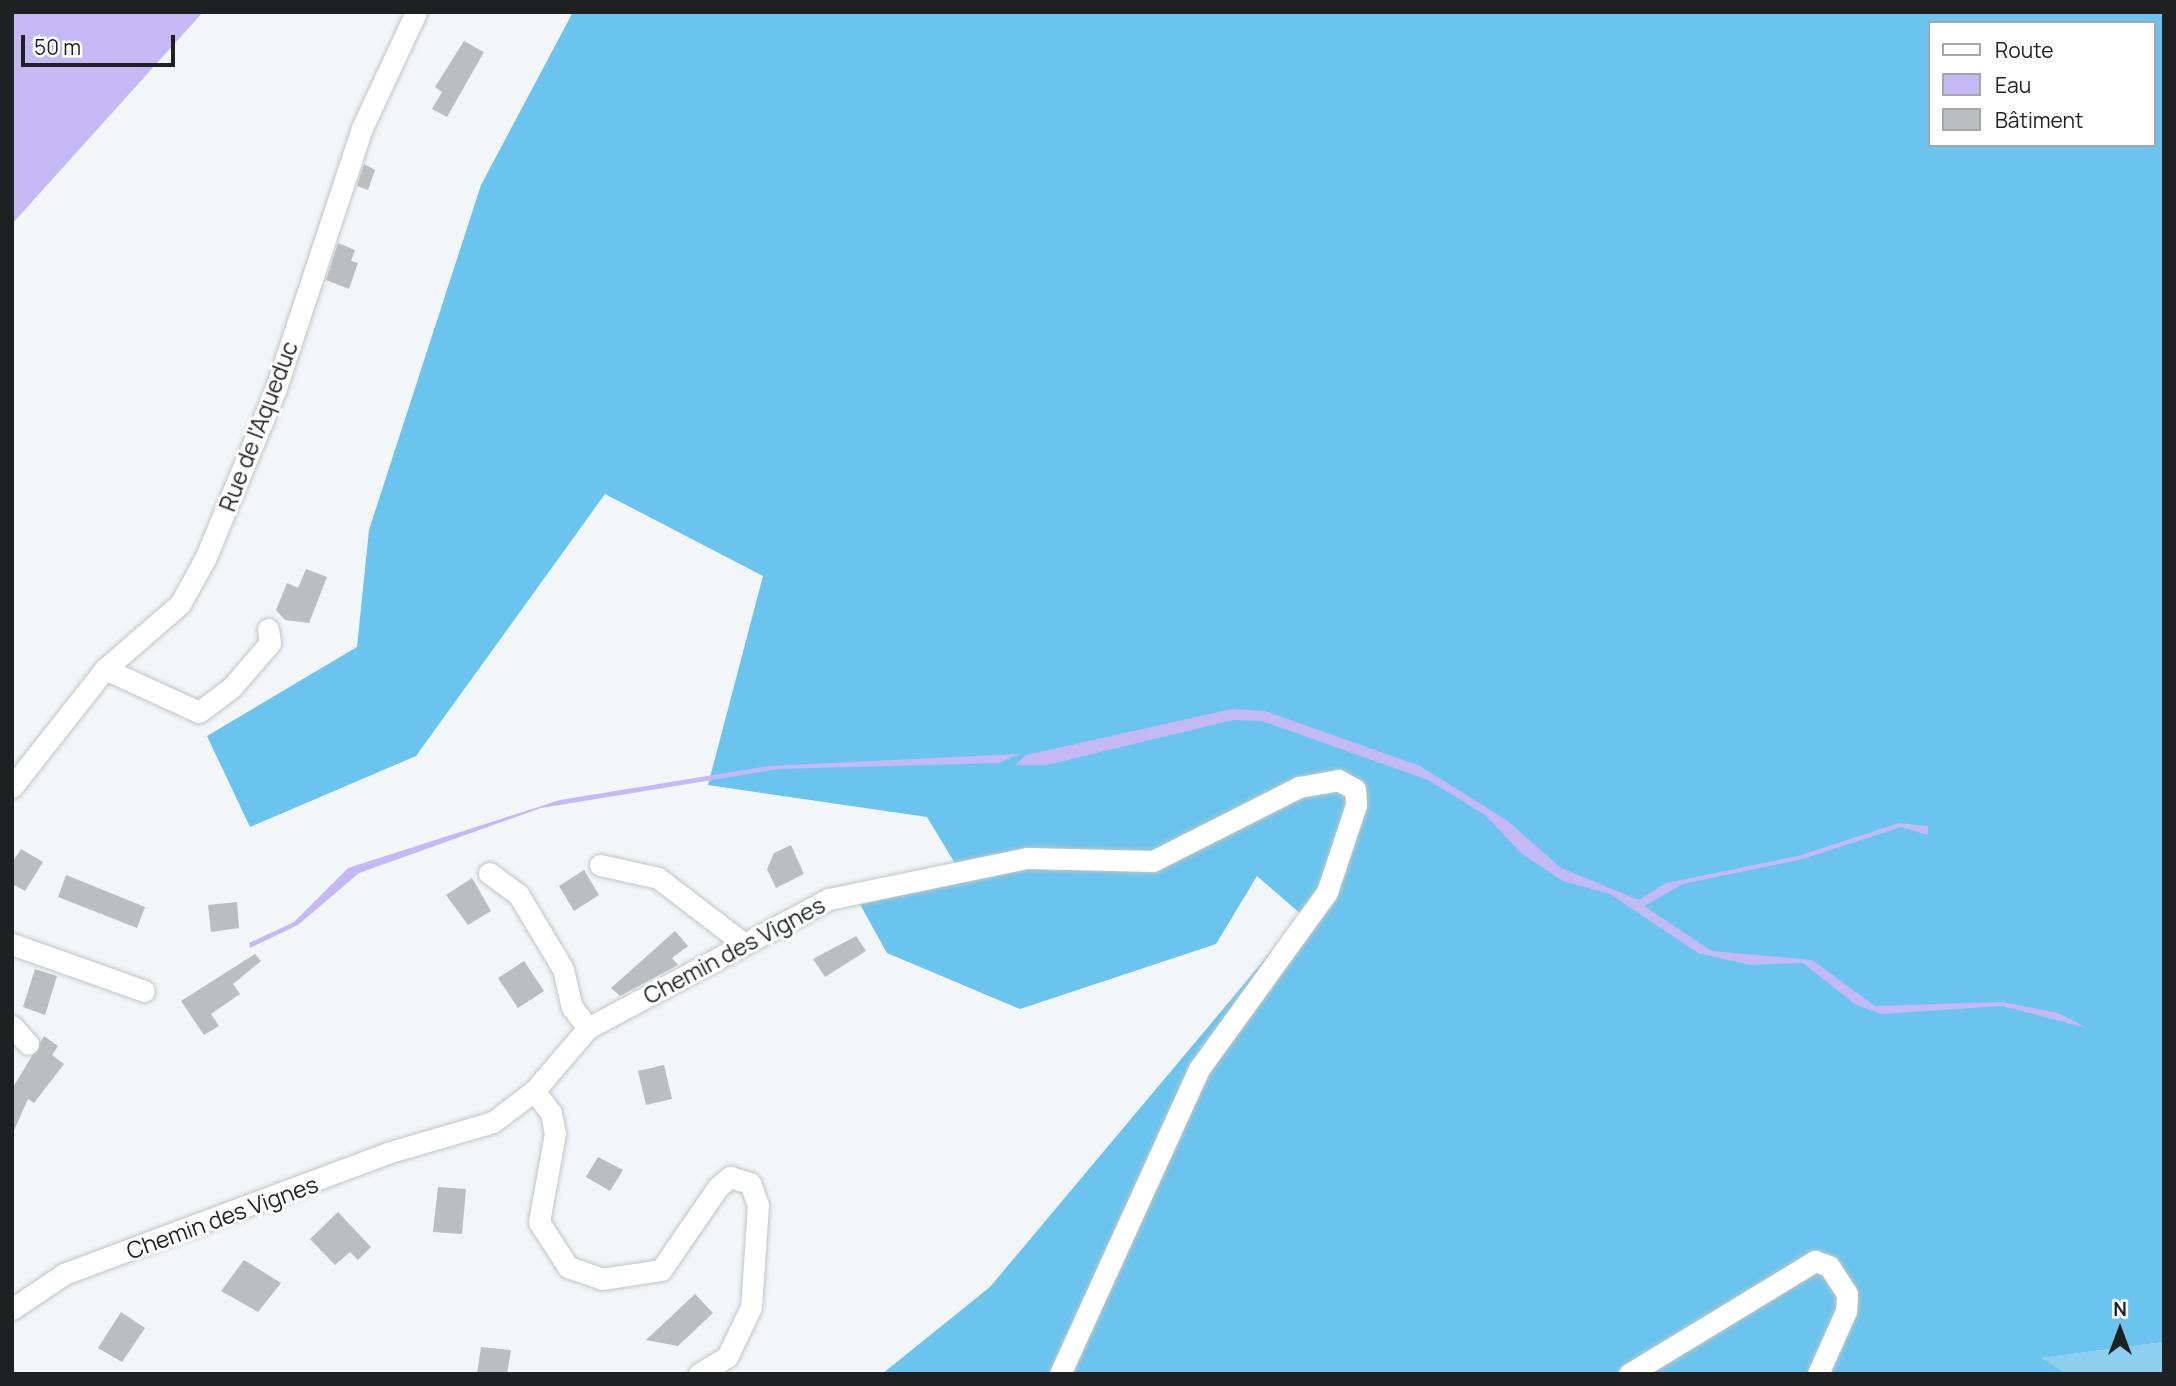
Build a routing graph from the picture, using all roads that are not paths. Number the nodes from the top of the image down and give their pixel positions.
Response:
1 (416, 12) edge
2 (268, 629) dead end
3 (105, 669) junction
4 (12, 787) edge
5 (600, 865) dead end
6 (489, 873) dead end
7 (743, 943) junction
8 (12, 944) edge
9 (144, 991) dead end
10 (12, 1026) edge
11 (588, 1028) junction
12 (28, 1044) dead end
13 (534, 1091) junction
14 (12, 1309) edge
15 (699, 1374) edge
16 (1060, 1374) edge
17 (1629, 1374) edge
18 (1818, 1374) edge

1 - 3 street, Rue de l'Aqueduc
2 - 3 street
3 - 4 street, Rue de l'Aqueduc
5 - 7 street
6 - 11 street
7 - 11 street, Chemin des Vignes
7 - 16 street, Chemin des Vignes
8 - 9 street
10 - 12 street
11 - 13 street, Chemin des Vignes
13 - 14 street, Chemin des Vignes
13 - 15 street
17 - 18 street

